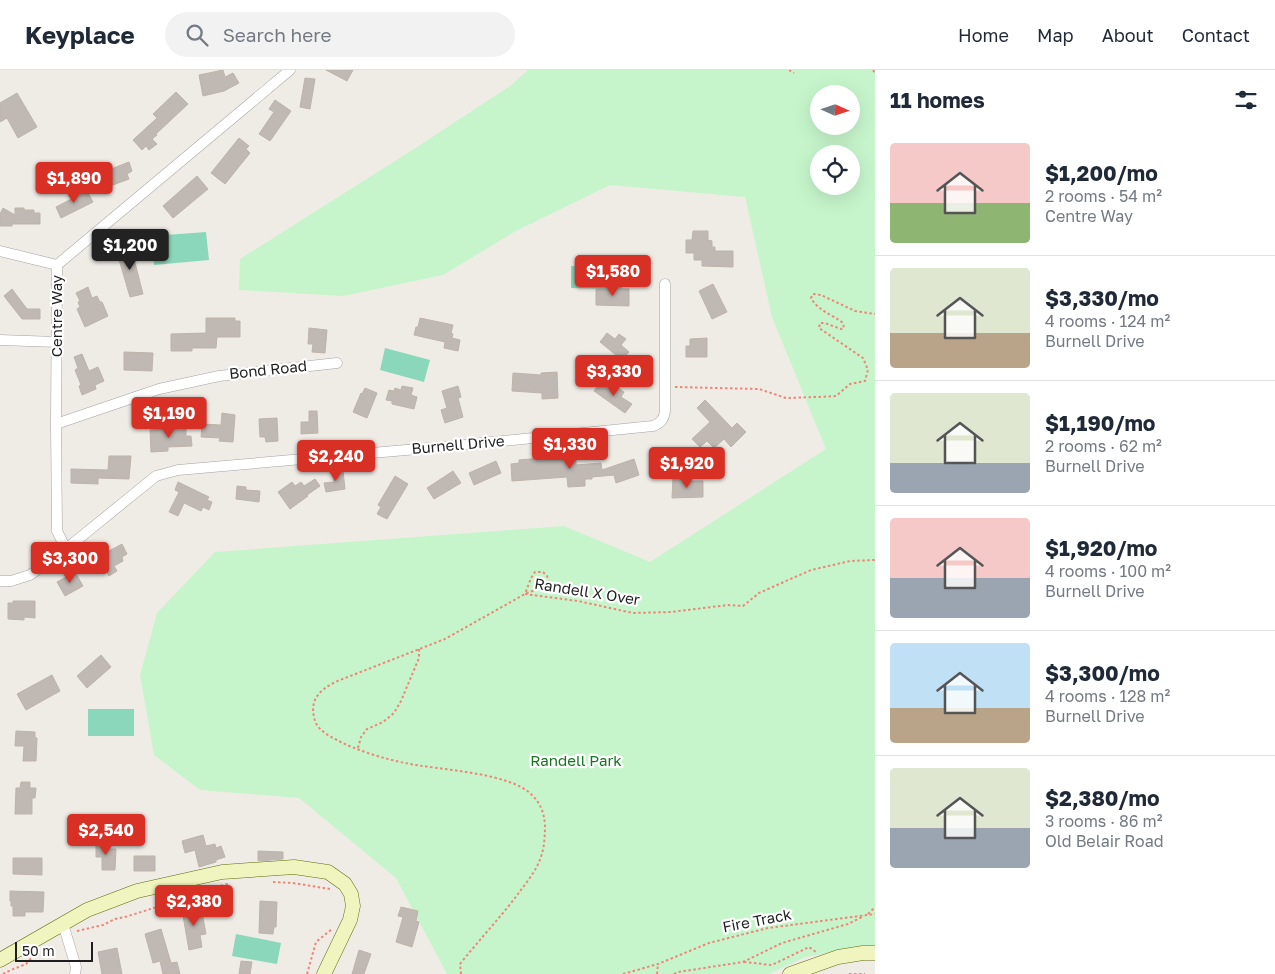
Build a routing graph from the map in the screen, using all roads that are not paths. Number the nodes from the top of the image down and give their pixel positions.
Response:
1 (290, 70) edge
2 (0, 251) edge
3 (57, 265) junction
4 (665, 284) dead end
5 (0, 340) edge
6 (57, 342) junction
7 (337, 363) dead end
8 (56, 424) junction
9 (66, 549) junction
10 (0, 581) edge
11 (64, 928) junction
12 (875, 953) edge
13 (1, 957) edge
14 (75, 974) edge
15 (324, 974) edge
16 (790, 974) edge

1 - 3 street, Centre Way
2 - 3 street
3 - 6 street, Centre Way
4 - 9 street, Burnell Drive
5 - 6 street
6 - 8 street, Centre Way
7 - 8 street, Bond Road
8 - 9 street, Centre Way
9 - 10 street, Burnell Drive
11 - 13 main road
11 - 14 street
11 - 15 main road
12 - 16 main road

